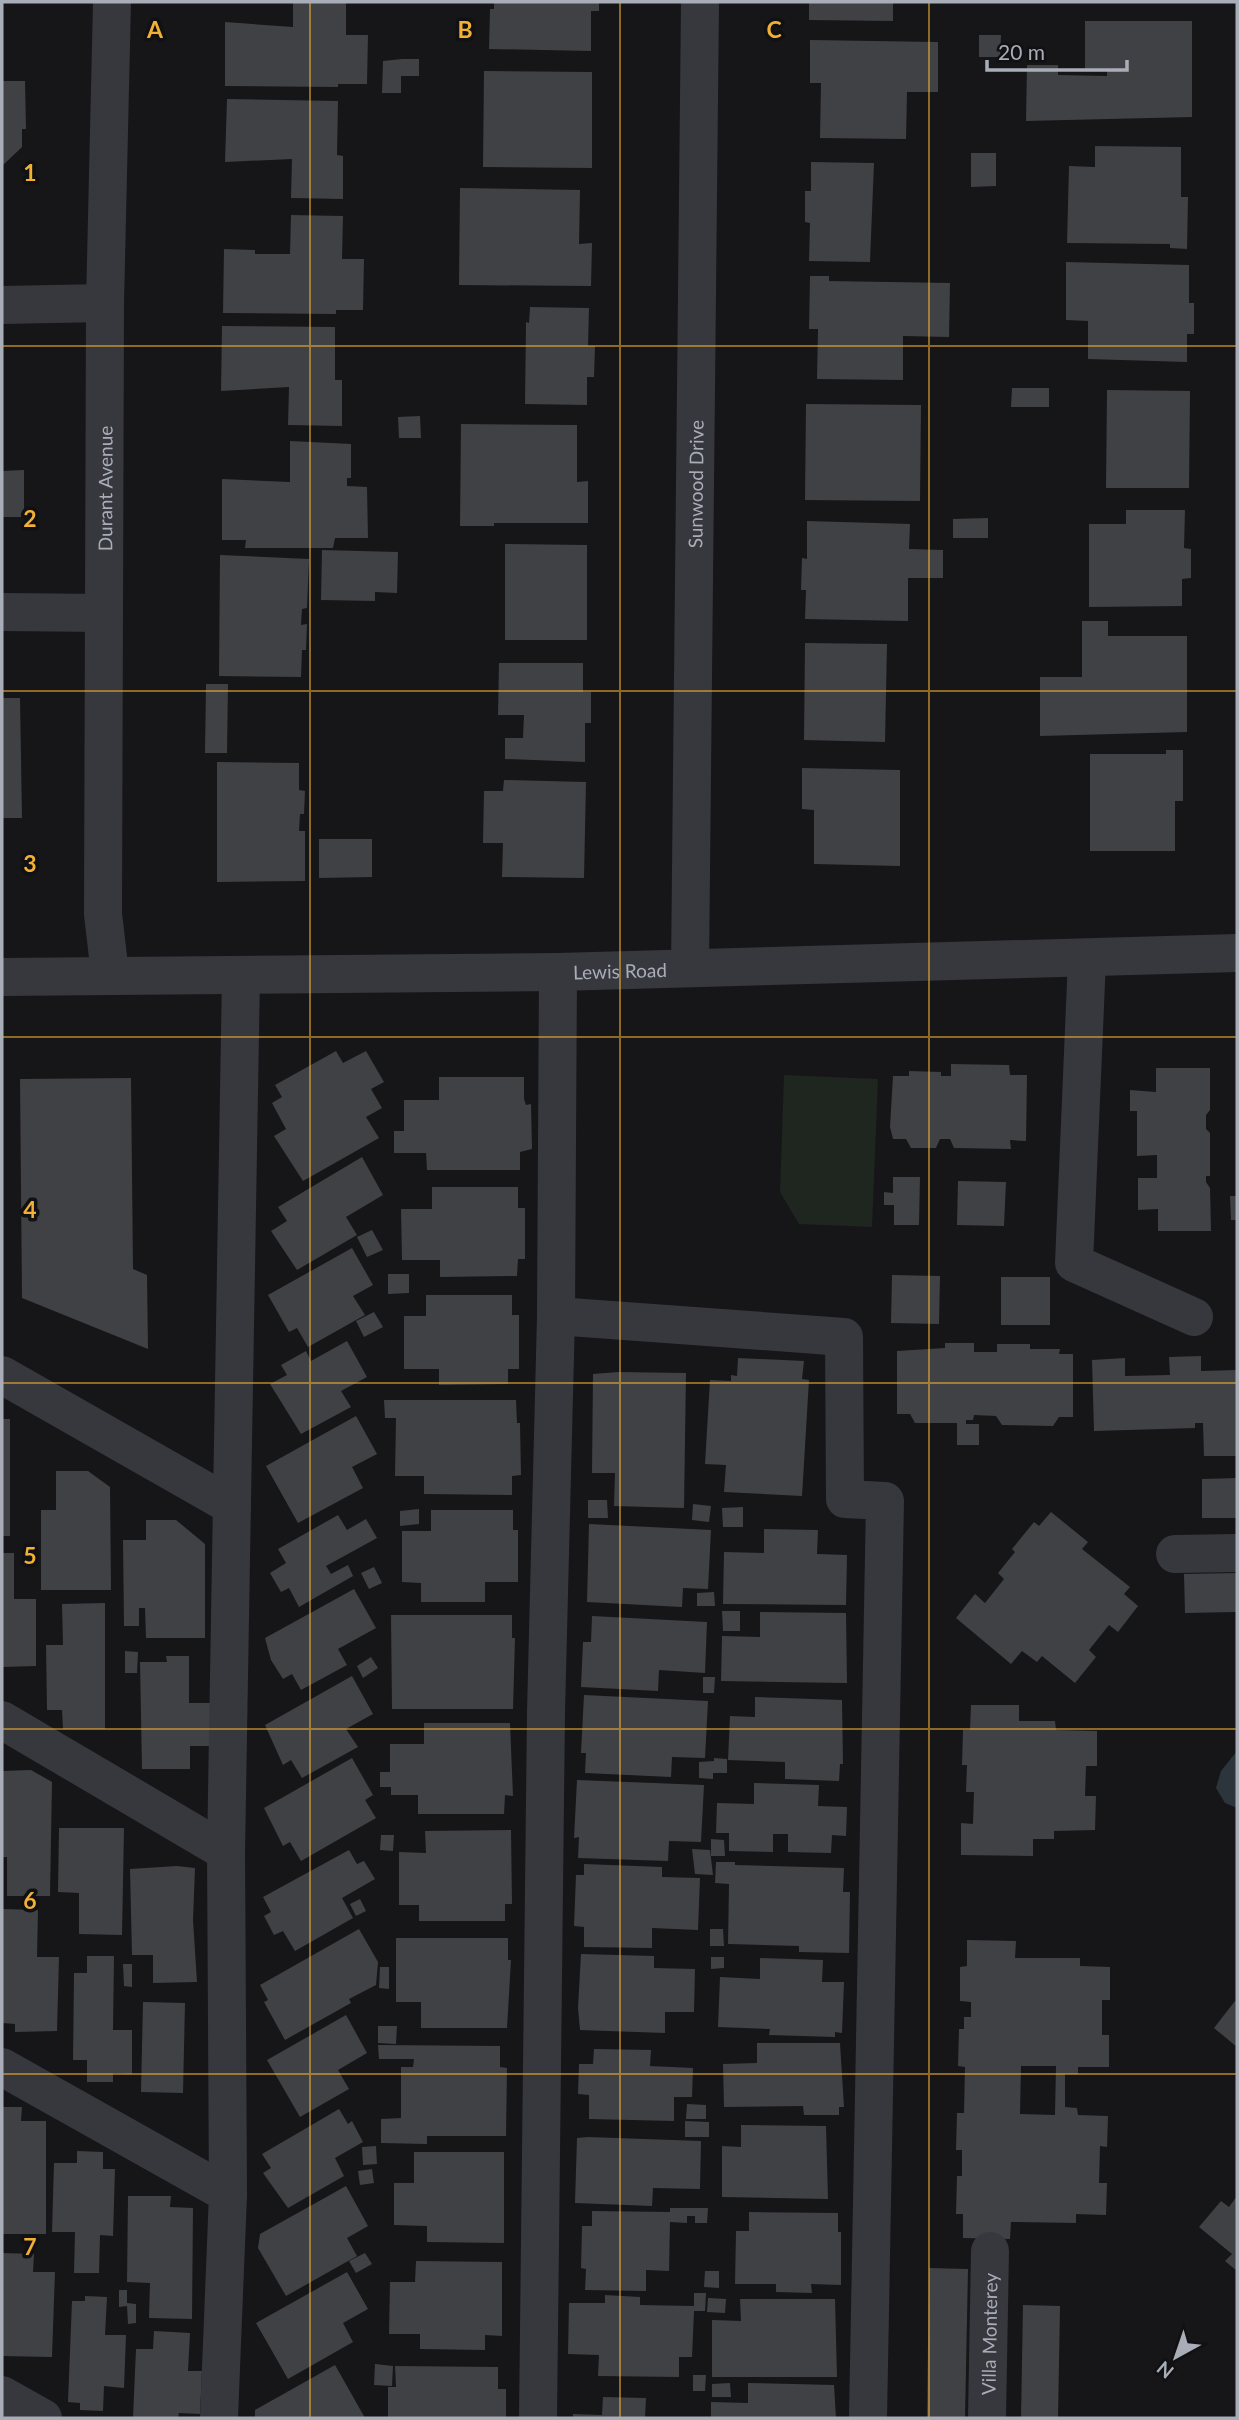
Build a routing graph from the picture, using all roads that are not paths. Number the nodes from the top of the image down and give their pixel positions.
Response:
1 (112, 2) edge
2 (700, 2) edge
3 (105, 303) junction
4 (2, 305) edge
5 (2, 612) edge
6 (104, 613) junction
7 (1237, 953) edge
8 (1087, 959) junction
9 (690, 967) junction
10 (558, 972) junction
11 (110, 974) junction
12 (241, 975) junction
13 (2, 977) edge
14 (556, 1316) junction
15 (1194, 1317) dead end
16 (2, 1375) edge
17 (232, 1506) junction
18 (1237, 1553) edge
19 (1175, 1554) dead end
20 (2, 1720) edge
21 (226, 1852) junction
22 (2, 2067) edge
23 (228, 2194) junction
24 (989, 2251) dead end
25 (2, 2395) edge
26 (43, 2418) edge
27 (219, 2418) edge
28 (538, 2418) edge
29 (868, 2418) edge
30 (987, 2418) edge

1 - 3 street, Durant Avenue
2 - 9 street, Sunwood Drive
3 - 4 street
3 - 6 street, Durant Avenue
5 - 6 street
6 - 11 street, Durant Avenue
7 - 8 street, Lewis Road
8 - 9 street, Lewis Road
8 - 15 street
9 - 10 street, Lewis Road
10 - 12 street, Lewis Road
10 - 14 street
11 - 12 street, Lewis Road
11 - 13 street, Lewis Road
12 - 17 street
14 - 28 street
14 - 29 street
16 - 17 street
17 - 21 street
18 - 19 street
20 - 21 street
21 - 23 street
22 - 23 street
23 - 27 street
24 - 30 street, Villa Monterey
25 - 26 street

